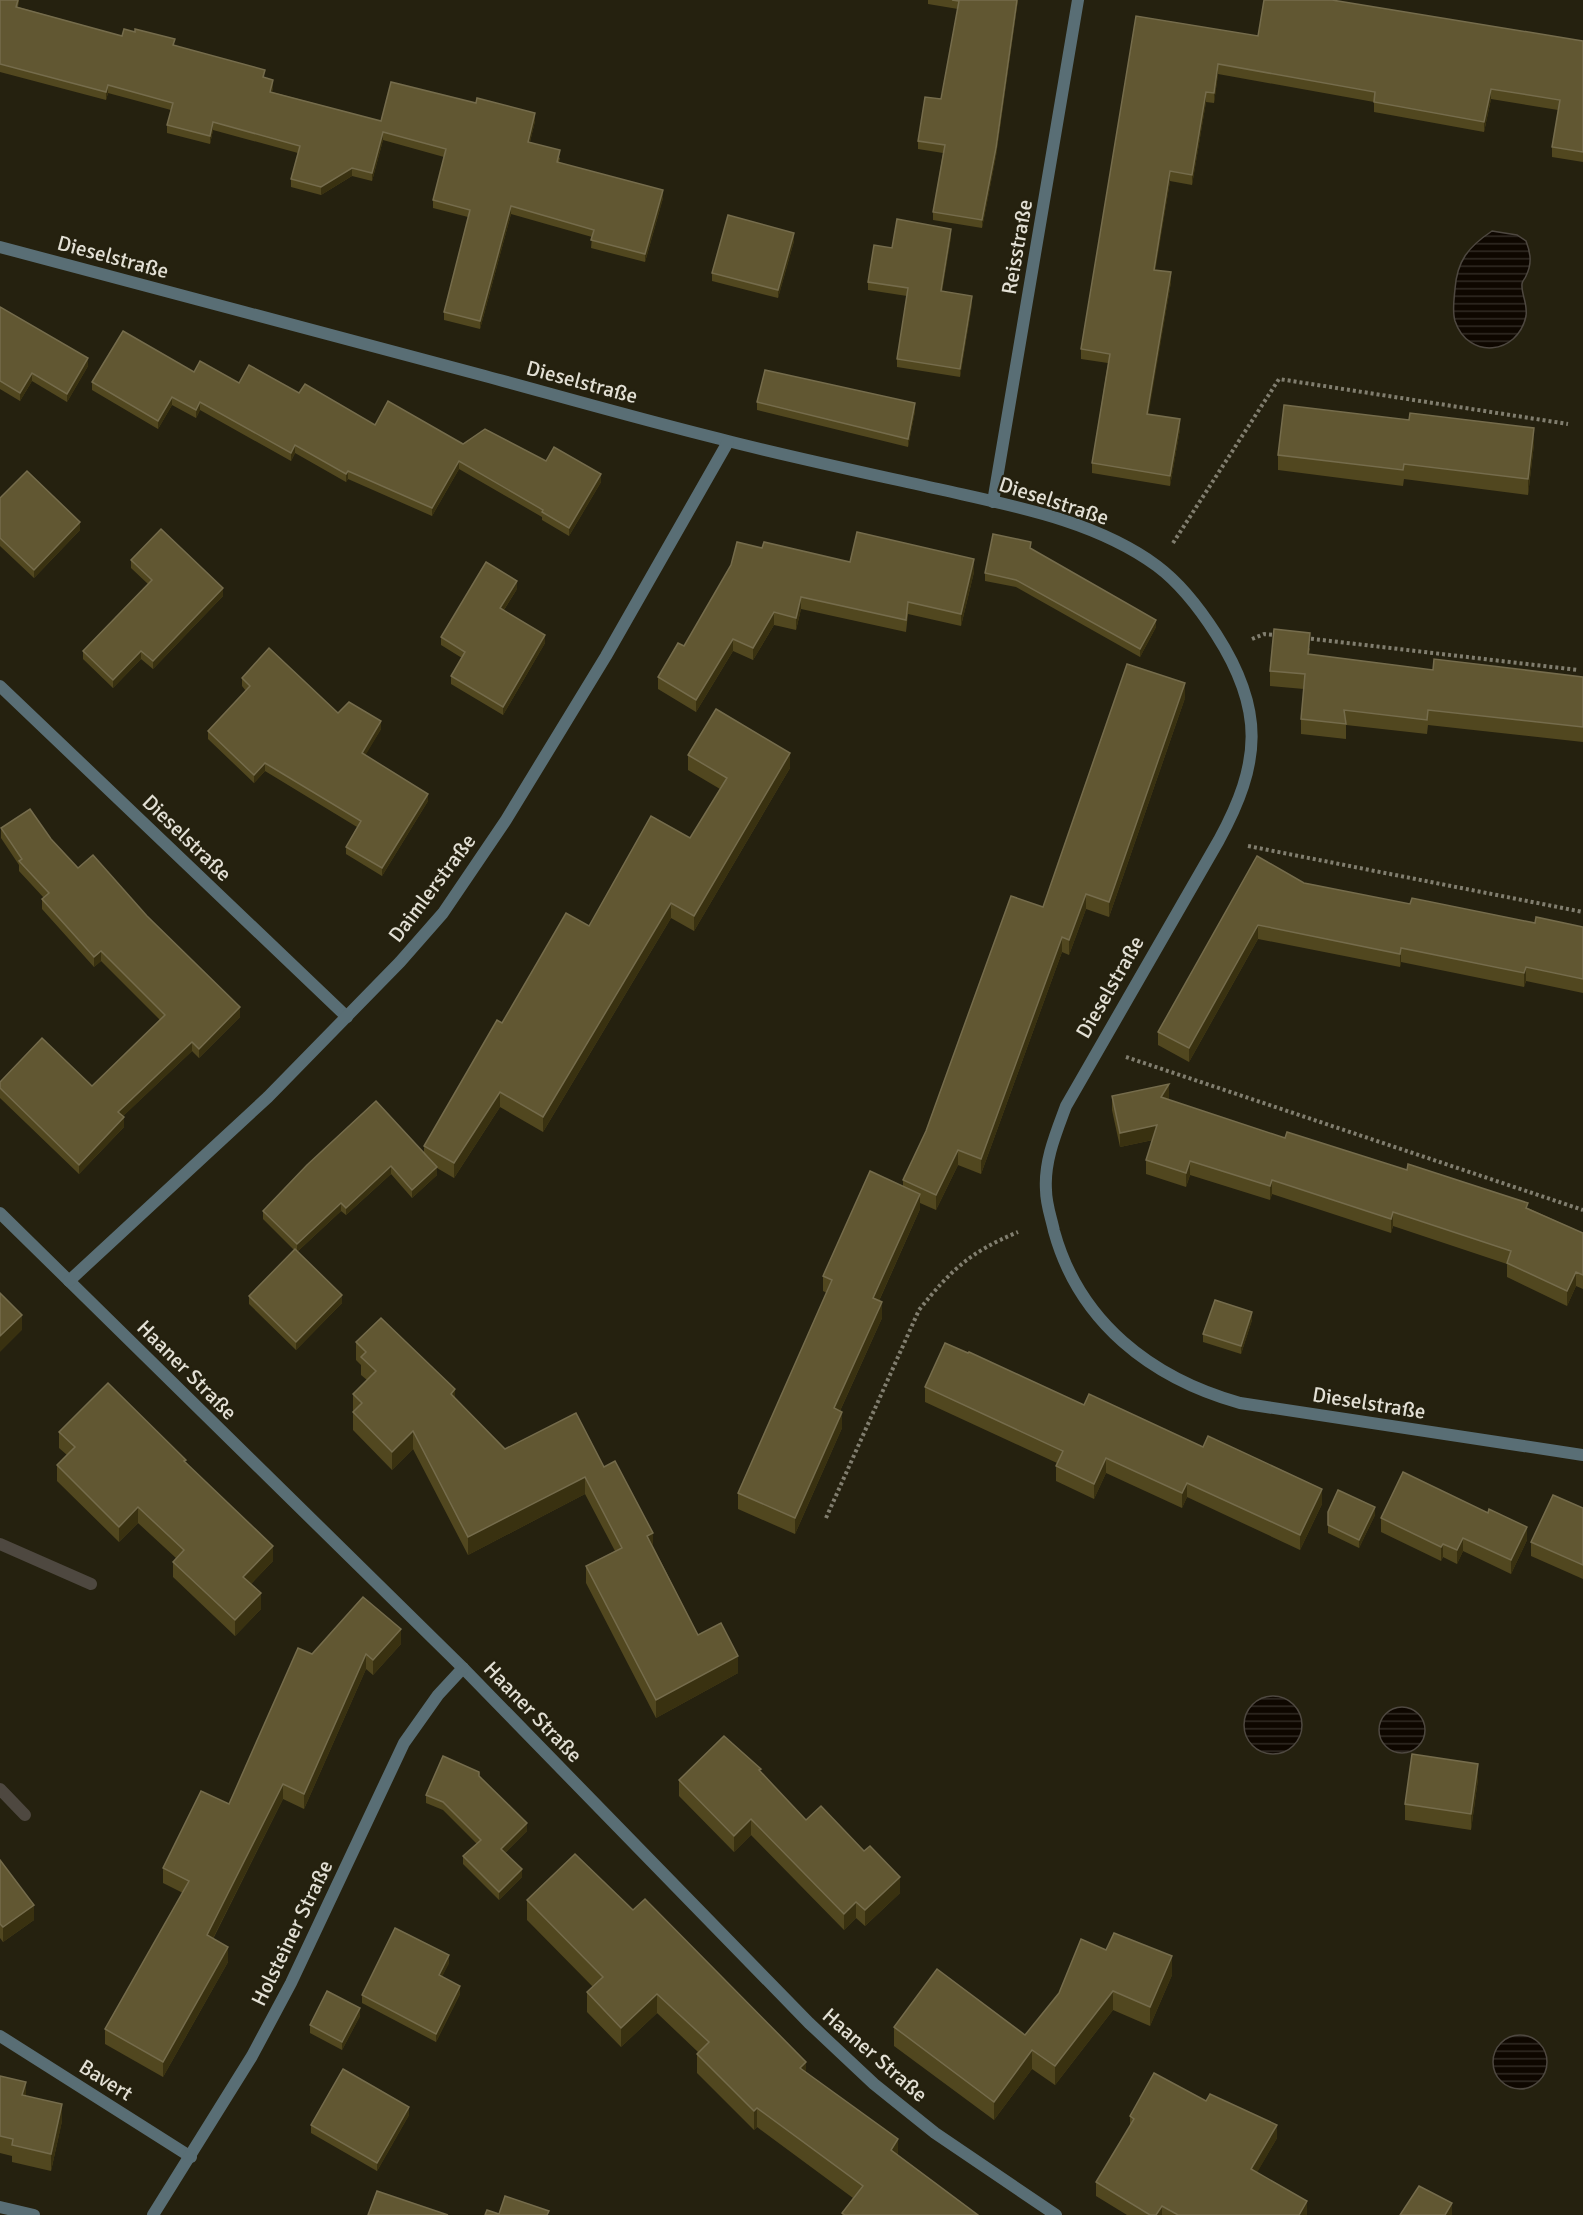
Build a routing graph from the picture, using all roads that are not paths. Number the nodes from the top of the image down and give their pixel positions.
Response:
1 (1078, 0) edge
2 (0, 247) edge
3 (728, 442) junction
4 (993, 501) junction
5 (0, 687) edge
6 (347, 1017) junction
7 (0, 1214) edge
8 (69, 1281) junction
9 (1583, 1455) edge
10 (463, 1668) junction
11 (0, 2036) edge
12 (191, 2157) junction
13 (0, 2207) edge
14 (34, 2215) edge
15 (153, 2215) edge
16 (1056, 2215) edge

1 - 4 street, Reisstraße
2 - 3 street, Dieselstraße
3 - 4 street, Dieselstraße
3 - 6 street, Daimlerstraße
4 - 9 street, Dieselstraße
5 - 6 street, Dieselstraße
6 - 8 street, Daimlerstraße
7 - 8 street, Haaner Straße
8 - 10 street, Haaner Straße
10 - 12 street, Holsteiner Straße
10 - 16 street, Haaner Straße
11 - 12 street, Bavert
12 - 15 street, Holsteiner Straße
13 - 14 street

